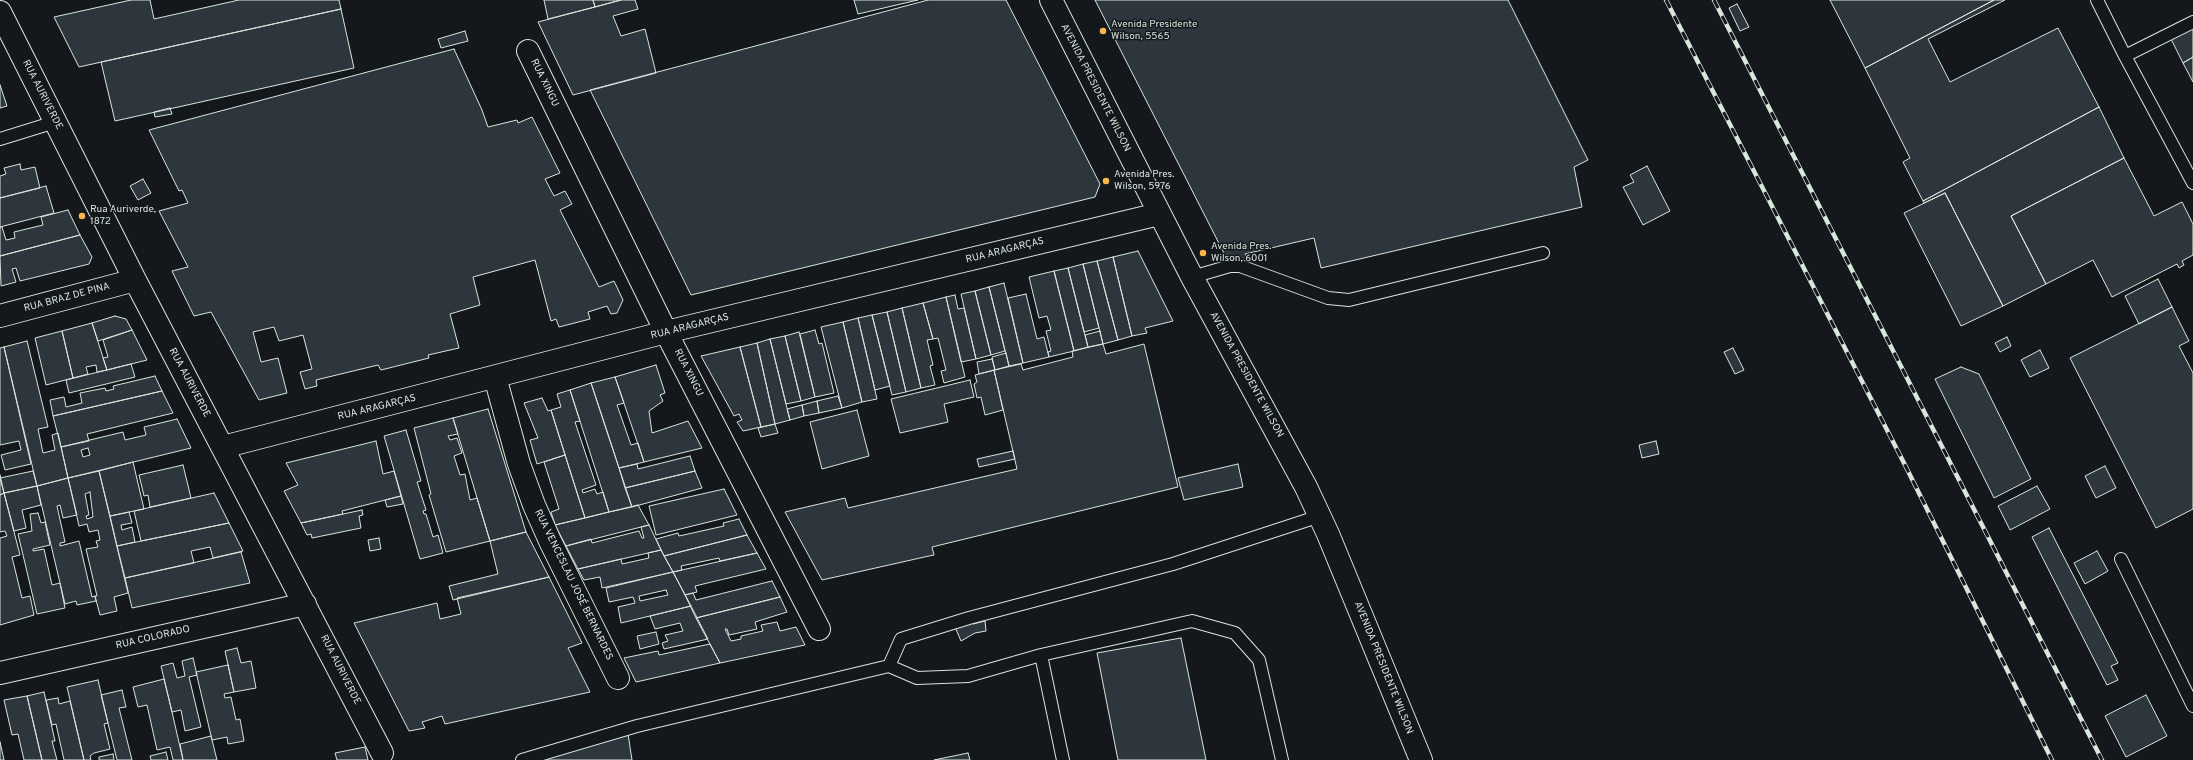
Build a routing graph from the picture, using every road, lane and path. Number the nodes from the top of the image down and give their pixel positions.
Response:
1 (1051, 0) edge
2 (2097, 0) edge
3 (0, 12) edge
4 (2193, 22) edge
5 (528, 51) dead end
6 (2125, 56) junction
7 (55, 122) junction
8 (0, 139) edge
9 (2193, 183) edge
10 (1159, 214) junction
11 (1543, 253) dead end
12 (1192, 277) junction
13 (135, 280) junction
14 (0, 316) edge
15 (666, 332) junction
16 (495, 377) junction
17 (223, 447) junction
18 (1320, 516) junction
19 (2121, 559) dead end
20 (305, 604) junction
21 (820, 629) dead end
22 (1041, 655) junction
23 (889, 666) junction
24 (0, 673) edge
25 (618, 678) dead end
26 (2193, 706) edge
27 (384, 756) edge
28 (522, 760) edge
29 (1063, 760) edge
30 (1282, 760) edge
31 (1420, 760) edge

1 - 10 street, AVENIDA PRESIDENTE WILSON
2 - 6 lane
3 - 7 street, RUA AURIVERDE
4 - 6 lane
5 - 15 street, RUA XINGU
6 - 9 lane
7 - 8 lane
7 - 13 street, RUA AURIVERDE
10 - 12 street, AVENIDA PRESIDENTE WILSON
10 - 15 street, RUA ARAGARÇAS
11 - 12 lane
12 - 18 street, AVENIDA PRESIDENTE WILSON
13 - 14 street, RUA BRAZ DE PINA
13 - 17 street, RUA AURIVERDE
15 - 16 street, RUA ARAGARÇAS
15 - 21 street, RUA XINGU
16 - 17 street, RUA ARAGARÇAS
16 - 25 street, RUA VENCESLAU JOSÉ BERNARDES
17 - 20 street, RUA AURIVERDE
18 - 23 lane
18 - 31 street, AVENIDA PRESIDENTE WILSON
19 - 26 lane
20 - 24 street, RUA COLORADO
20 - 27 street, RUA AURIVERDE
22 - 23 lane
22 - 29 lane
22 - 30 lane
23 - 28 lane

